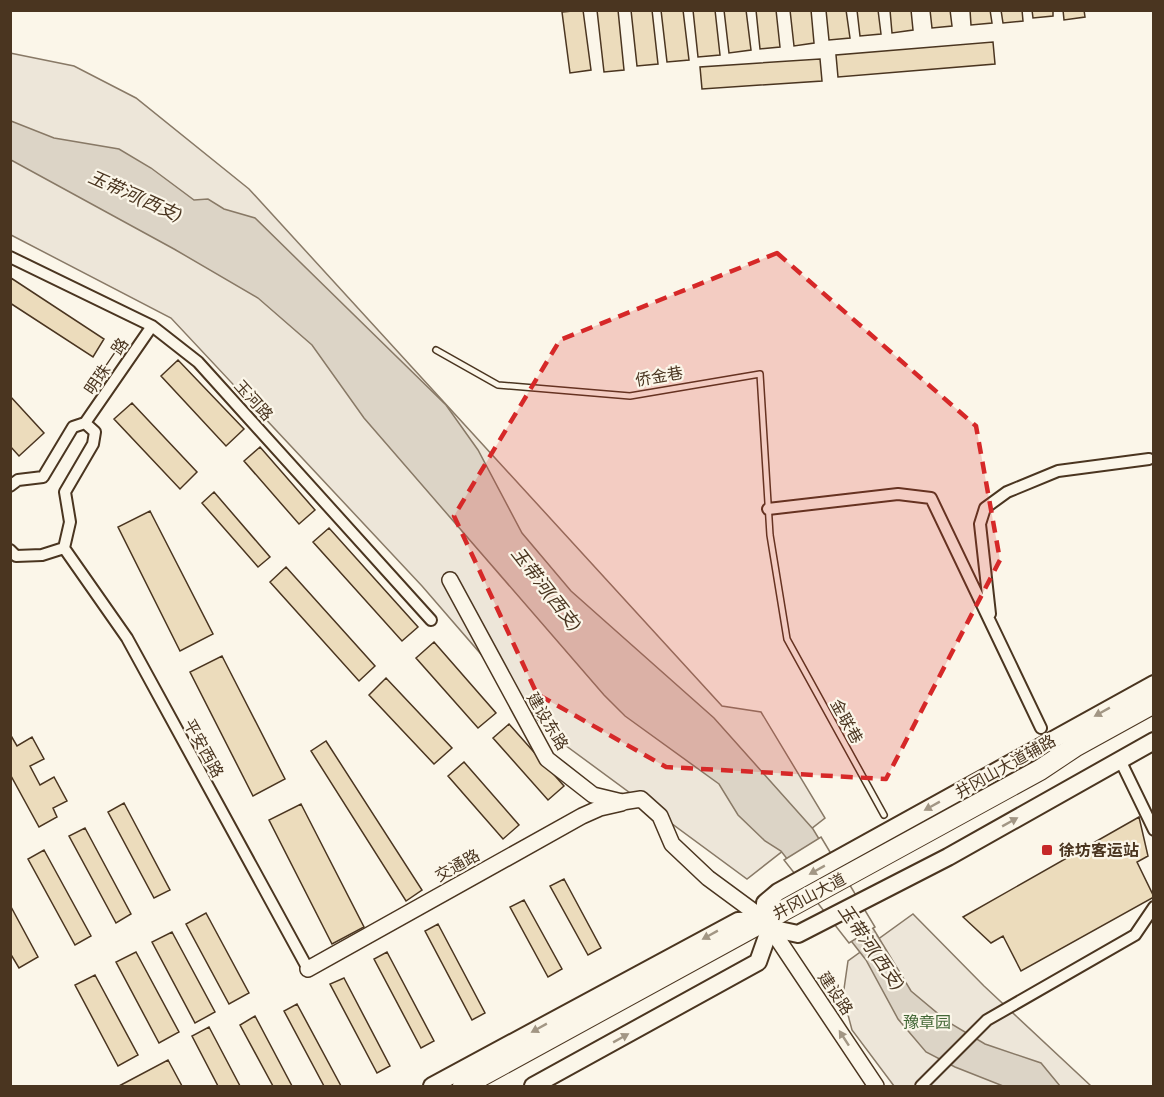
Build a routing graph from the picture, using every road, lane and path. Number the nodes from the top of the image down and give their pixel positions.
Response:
1 (10, 257) edge
2 (152, 326) junction
3 (436, 350) dead end
4 (86, 423) junction
5 (1149, 459) dead end
6 (10, 486) edge
7 (768, 509) junction
8 (64, 548) junction
9 (12, 557) edge
10 (450, 580) dead end
11 (431, 620) dead end
12 (991, 624) junction
13 (787, 639) joint
14 (1154, 684) edge
15 (1154, 703) edge
16 (1154, 713) edge
17 (1041, 728) dead end
18 (1154, 741) edge
19 (1120, 760) junction
20 (627, 801) junction
21 (884, 815) dead end
22 (1154, 830) edge
23 (857, 877) junction
24 (1154, 907) edge
25 (767, 924) junction
26 (308, 969) joint
27 (432, 1086) edge
28 (463, 1086) edge
29 (487, 1086) edge
30 (533, 1086) edge
31 (876, 1086) edge
32 (921, 1086) edge

1 - 2 street, 玉河路
2 - 4 street, 明珠一路
2 - 11 street, 玉河路
3 - 7 lane, 侨金巷
4 - 6 street, 明珠一路
4 - 8 street
5 - 12 street
7 - 12 street
7 - 13 lane, 侨金巷
8 - 9 street
8 - 26 street, 平安西路
10 - 20 street, 建设东路
12 - 17 street
13 - 21 lane, 金联巷
14 -> 25 main road, 井冈山大道辅路
15 - 23 highway, 井冈山大道
16 - 23 highway, 井冈山大道
18 - 19 main road
19 - 22 street
25 -> 19 main road
20 - 25 street, 建设东路
20 - 26 street, 交通路
23 - 25 highway, 井冈山大道
24 - 32 street
25 -> 27 main road
25 - 28 highway, 井冈山大道
25 - 29 highway, 井冈山大道
30 -> 25 main road
31 -> 25 street, 建设路

